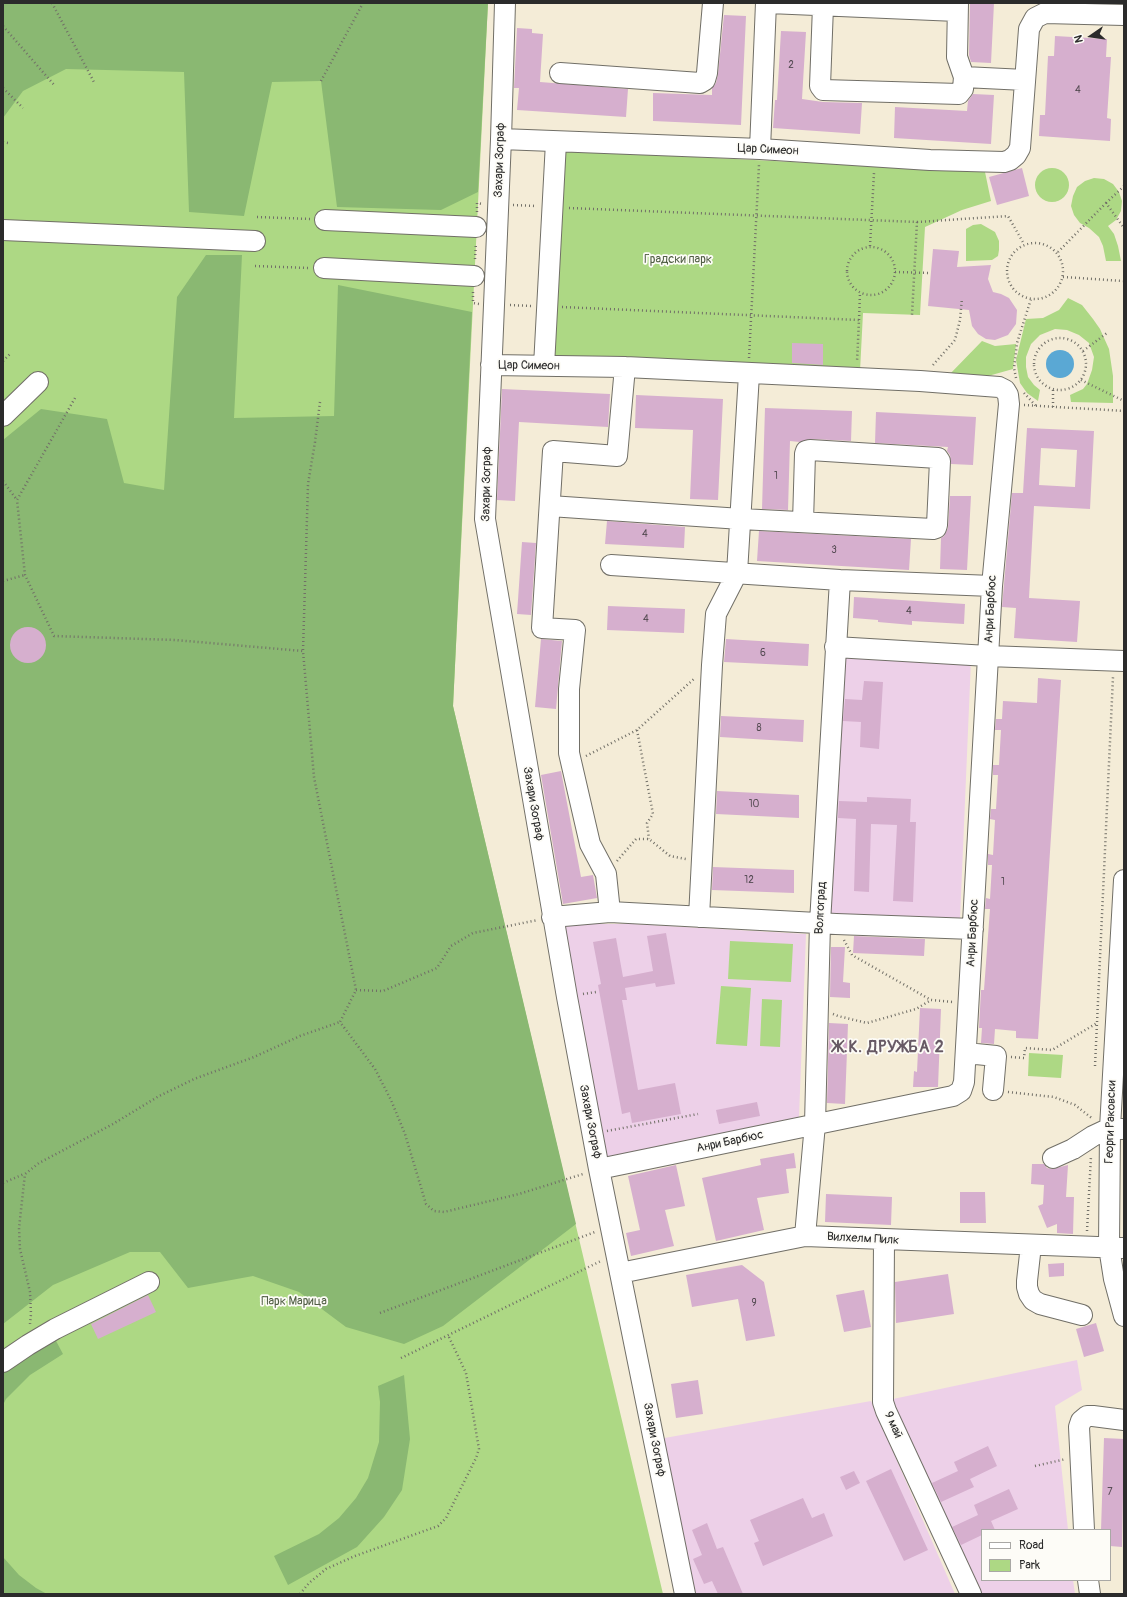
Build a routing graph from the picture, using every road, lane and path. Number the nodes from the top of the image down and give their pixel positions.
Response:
1 (52, 3) edge
2 (363, 3) edge
3 (505, 3) edge
4 (714, 3) edge
5 (768, 3) edge
6 (822, 6) junction
7 (958, 7) edge
8 (1124, 15) edge
9 (3, 26) edge
10 (560, 73) dead end
11 (964, 77) junction
12 (1025, 80) junction
13 (321, 81) dead end
14 (95, 84) dead end
15 (55, 86) dead end
16 (3, 88) edge
17 (23, 108) dead end
18 (501, 139) junction
19 (3, 142) edge
20 (556, 142) junction
21 (8, 143) dead end
22 (760, 149) junction
23 (875, 155) junction
24 (1124, 186) edge
25 (1106, 203) junction
26 (552, 207) junction
27 (757, 216) junction
28 (257, 217) dead end
29 (325, 220) joint
30 (871, 221) junction
31 (917, 222) junction
32 (476, 227) dead end
33 (1124, 228) edge
34 (3, 230) edge
35 (255, 241) dead end
36 (1024, 244) junction
37 (870, 246) junction
38 (1058, 252) junction
39 (255, 266) dead end
40 (324, 268) joint
41 (895, 272) junction
42 (914, 272) junction
43 (930, 273) dead end
44 (474, 276) dead end
45 (1063, 277) junction
46 (1124, 281) edge
47 (860, 293) junction
48 (962, 298) dead end
49 (1031, 299) junction
50 (547, 307) junction
51 (752, 315) junction
52 (912, 315) dead end
53 (859, 320) junction
54 (1107, 333) dead end
55 (1083, 351) junction
56 (11, 353) dead end
57 (3, 361) edge
58 (491, 365) junction
59 (544, 366) junction
60 (625, 367) junction
61 (749, 374) junction
62 (856, 377) junction
63 (1081, 380) junction
64 (920, 381) junction
65 (38, 382) dead end
66 (1017, 383) dead end
67 (1021, 388) dead end
68 (1053, 389) junction
69 (75, 398) dead end
70 (1124, 401) edge
71 (320, 402) dead end
72 (1009, 404) junction
73 (1036, 406) junction
74 (1053, 407) junction
75 (1124, 411) edge
76 (3, 416) edge
77 (3, 481) edge
78 (17, 500) junction
79 (550, 506) junction
80 (741, 519) junction
81 (803, 522) junction
82 (611, 565) dead end
83 (737, 573) junction
84 (25, 575) junction
85 (840, 580) junction
86 (3, 581) edge
87 (992, 586) junction
88 (836, 647) junction
89 (303, 651) junction
90 (988, 656) junction
91 (1119, 661) edge
92 (712, 665) junction
93 (637, 730) junction
94 (571, 764) junction
95 (649, 838) junction
96 (702, 862) junction
97 (606, 874) junction
98 (1124, 880) edge
99 (610, 912) junction
100 (699, 917) junction
101 (552, 918) junction
102 (828, 923) junction
103 (973, 929) junction
104 (356, 990) junction
105 (931, 1000) junction
106 (969, 1004) junction
107 (818, 1006) junction
108 (340, 1022) junction
109 (1097, 1024) junction
110 (966, 1053) junction
111 (1024, 1058) dead end
112 (1095, 1071) dead end
113 (993, 1090) joint
114 (1093, 1111) dead end
115 (698, 1114) dead end
116 (815, 1124) junction
117 (1105, 1128) edge
118 (592, 1133) junction
119 (1053, 1158) dead end
120 (599, 1169) junction
121 (24, 1174) junction
122 (3, 1183) edge
123 (611, 1227) junction
124 (805, 1236) junction
125 (884, 1240) junction
126 (1031, 1245) junction
127 (1086, 1246) junction
128 (1117, 1247) edge
129 (616, 1254) junction
130 (620, 1273) junction
131 (149, 1282) dead end
132 (380, 1313) dead end
133 (1082, 1315) dead end
134 (1124, 1316) edge
135 (448, 1335) junction
136 (28, 1345) junction
137 (401, 1358) dead end
138 (3, 1362) edge
139 (1124, 1420) edge
140 (1080, 1456) junction
141 (1035, 1466) dead end
142 (1084, 1529) edge
143 (1088, 1581) edge
144 (300, 1594) edge
145 (685, 1594) edge
146 (971, 1594) edge
147 (1090, 1594) edge

1 - 14 path
2 - 13 path
3 - 18 street, Захари Зограф
4 - 10 street
5 - 6 street
5 - 22 street
6 - 7 street
6 - 11 street
7 - 11 street
8 - 12 street, Цар Симеон
9 - 15 path
11 - 12 street
12 - 23 street, Цар Симеон
16 - 17 path
18 - 20 street, Цар Симеон
18 - 58 street, Захари Зограф
19 - 21 path
20 - 22 street, Цар Симеон
20 - 26 street
22 - 23 street, Цар Симеон
22 - 27 path
23 - 30 path
24 - 25 path
25 - 33 path
25 - 38 path
26 - 27 path
26 - 50 street
27 - 30 path
27 - 51 path
28 - 29 path
29 - 32 street
30 - 31 path
30 - 37 path
31 - 36 path
31 - 42 path
34 - 35 street
36 - 38 path
36 - 49 path
37 - 41 path
37 - 47 path
38 - 45 path
39 - 40 path
40 - 44 street
41 - 42 path
41 - 47 path
42 - 43 path
42 - 52 path
45 - 46 path
45 - 49 path
47 - 53 path
48 - 64 path
49 - 66 path
50 - 51 path
50 - 59 street
51 - 53 path
51 - 61 path
53 - 62 path
54 - 55 path
55 - 63 path
55 - 68 path
56 - 57 path
58 - 59 street, Цар Симеон
58 - 101 street, Захари Зограф
59 - 60 street, Цар Симеон
60 - 61 street, Цар Симеон
60 - 79 street
61 - 62 street, Цар Симеон
61 - 80 street
62 - 64 street, Цар Симеон
63 - 68 path
63 - 70 path
64 - 72 street, Цар Симеон
65 - 76 street
67 - 73 path
68 - 74 path
69 - 78 path
71 - 89 path
72 - 73 path
72 - 87 street, Анри Барбюс
73 - 74 path
74 - 75 path
77 - 78 path
78 - 84 path
79 - 80 street
79 - 94 street
80 - 81 street
80 - 83 street
81 - 81 street
82 - 83 street
83 - 85 street
83 - 92 street
84 - 86 path
84 - 89 path
85 - 87 street
85 - 88 street, Волгоград
87 - 90 street, Анри Барбюс
88 - 90 street
88 - 102 street, Волгоград
89 - 104 path
90 - 91 street
90 - 103 street, Анри Барбюс
91 - 109 path
92 - 93 path
92 - 96 street
93 - 94 path
93 - 95 path
94 - 97 street
95 - 96 path
95 - 97 path
96 - 100 street
97 - 99 street
98 - 117 street, Георги Раковски
99 - 100 street
99 - 101 street
100 - 102 street
101 - 104 path
101 - 118 street, Захари Зограф
102 - 103 street
102 - 105 path
102 - 107 street, Волгоград
103 - 106 street, Анри Барбюс
104 - 108 path
105 - 106 path
105 - 107 path
106 - 110 street, Анри Барбюс
107 - 116 street, Волгоград
108 - 120 path
108 - 121 path
109 - 111 path
109 - 112 path
110 - 113 street
110 - 116 street, Анри Барбюс
113 - 117 path
114 - 117 path
115 - 118 path
116 - 120 street, Анри Барбюс
116 - 124 street, Волгоград
117 - 119 street
117 - 127 path
117 - 128 street, Георги Раковски
118 - 120 street, Захари Зограф
120 - 123 street, Захари Зограф
121 - 122 path
121 - 136 path
123 - 129 street, Захари Зограф
123 - 132 path
124 - 125 street, Вилхелм Пилк
124 - 130 street, Вилхелм Пилк
125 - 126 street, Вилхелм Пилк
125 - 146 street, 9 май
126 - 127 street, Вилхелм Пилк
126 - 133 street
127 - 128 street, Вилхелм Пилк
128 - 134 street, Георги Раковски
129 - 130 street, Захари Зограф
129 - 135 path
130 - 145 street, Захари Зограф
131 - 136 street
135 - 137 path
135 - 144 path
136 - 138 street
139 - 140 street
140 - 141 path
140 - 142 street
143 - 147 street

